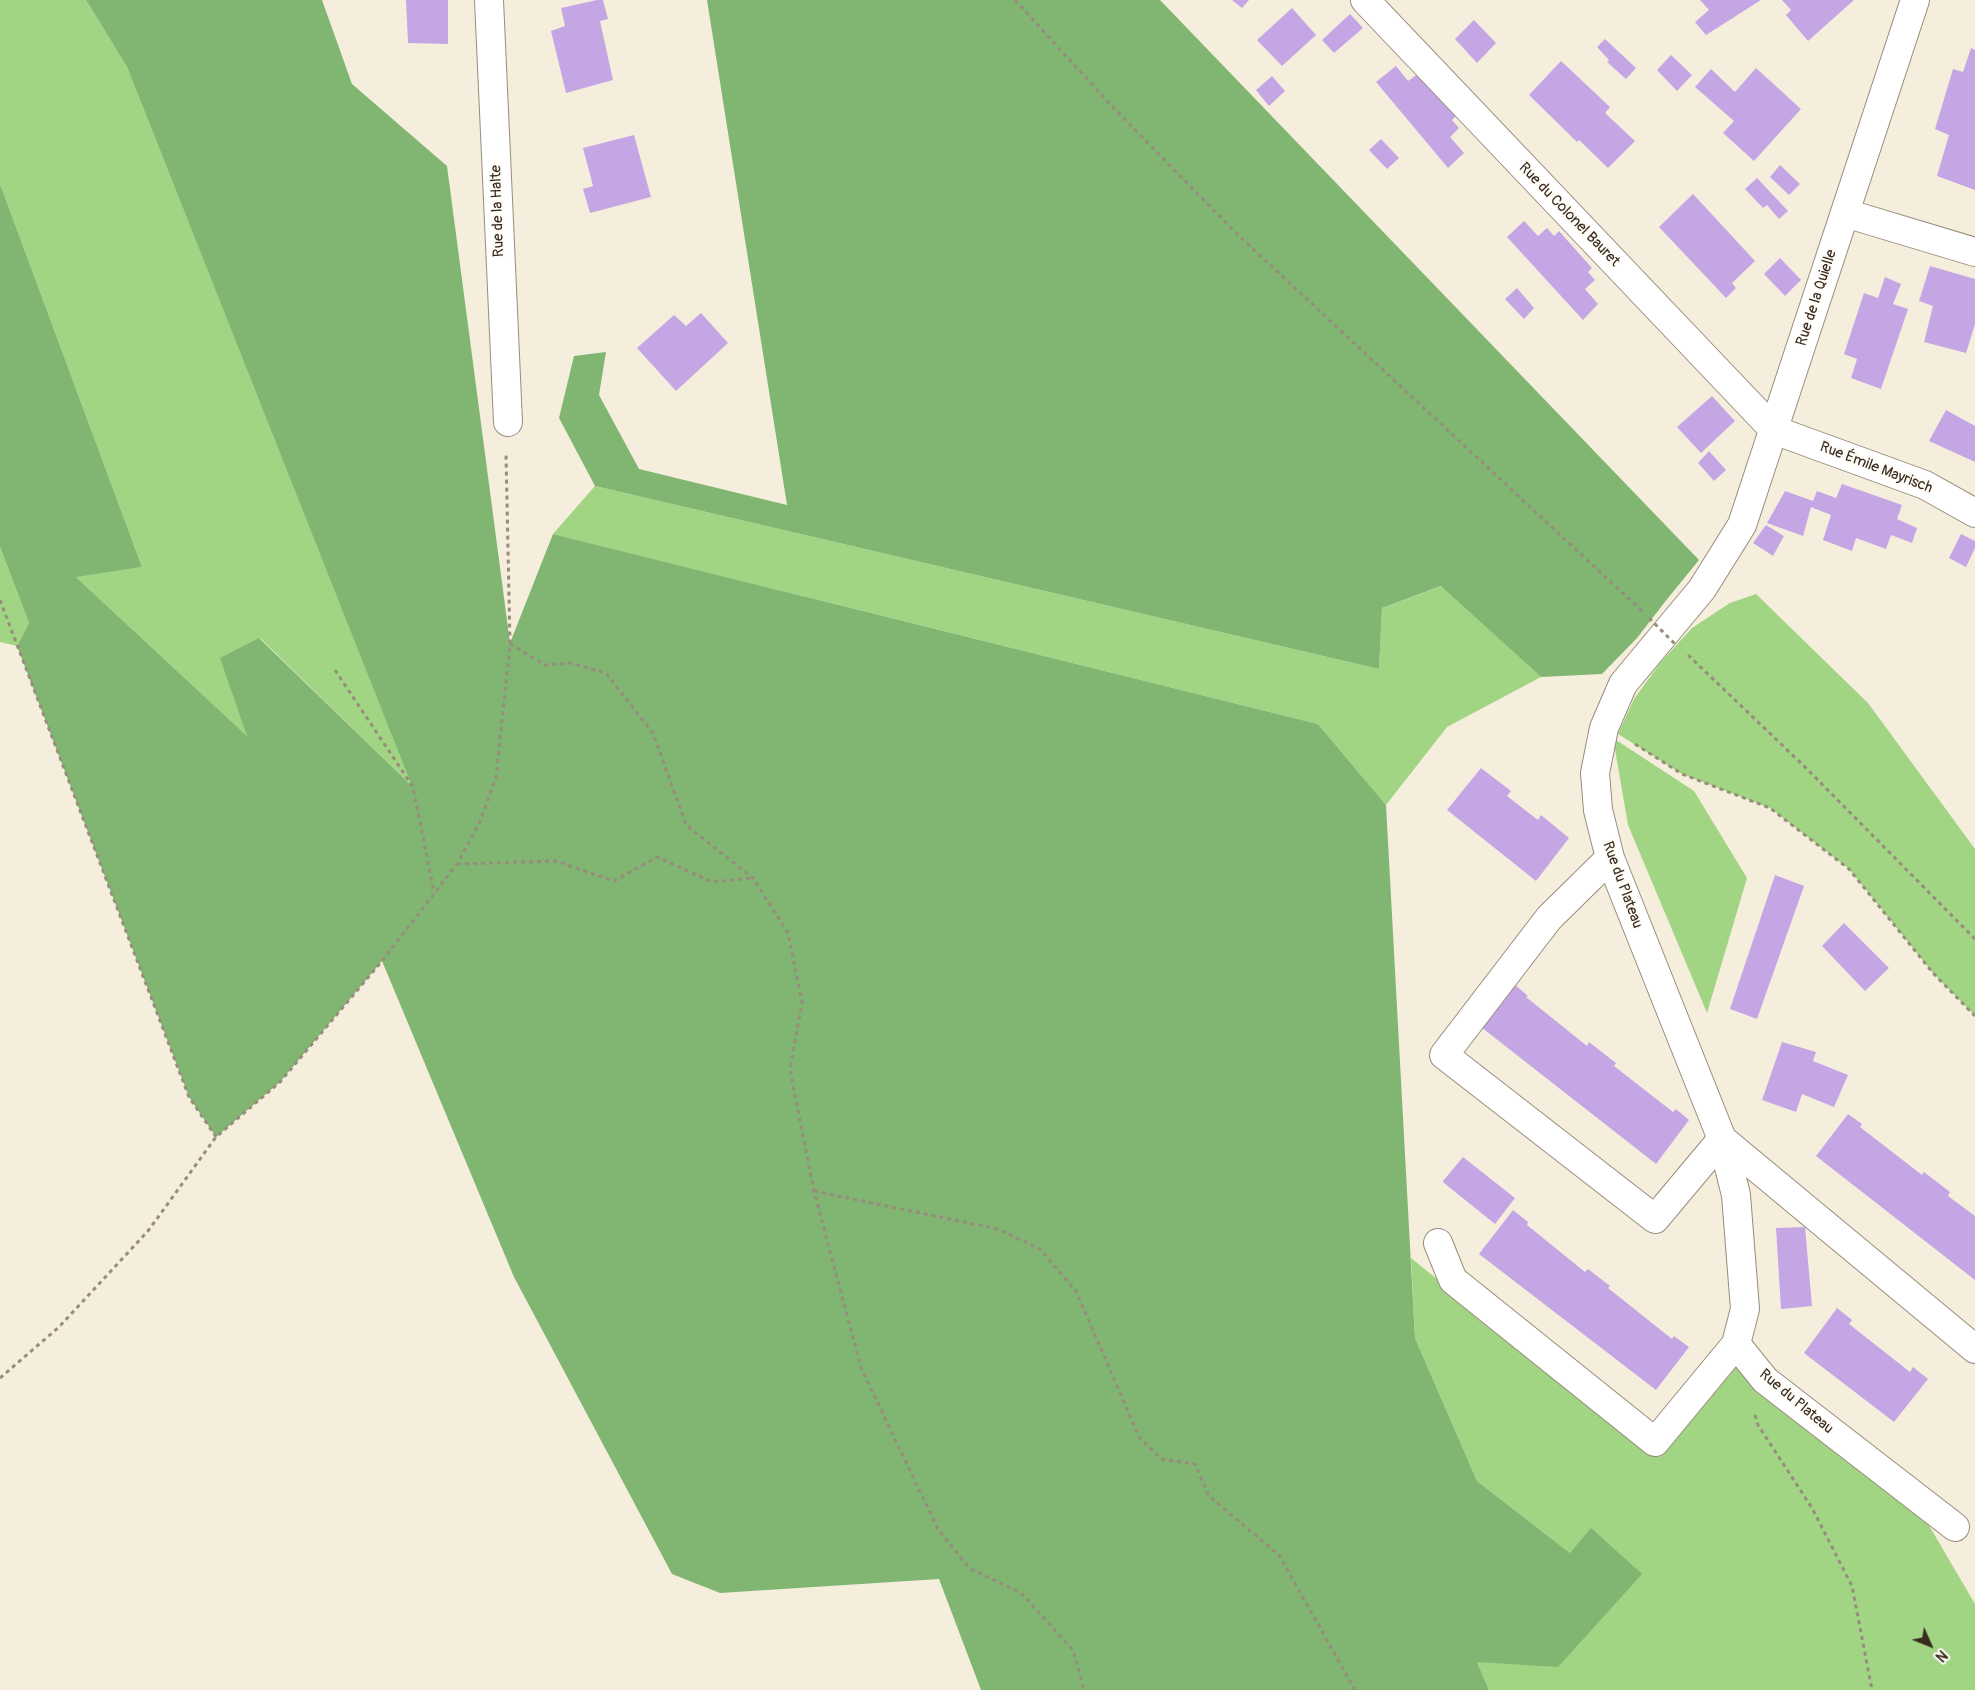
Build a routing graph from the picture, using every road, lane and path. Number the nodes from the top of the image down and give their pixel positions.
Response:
1 (489, 0) edge
2 (1015, 0) edge
3 (1365, 0) edge
4 (1915, 0) edge
5 (1845, 213) junction
6 (1975, 252) edge
7 (508, 422) joint
8 (1774, 430) junction
9 (1975, 513) edge
10 (1702, 589) joint
11 (0, 600) edge
12 (510, 644) junction
13 (335, 670) dead end
14 (1604, 728) junction
15 (1610, 858) junction
16 (457, 864) junction
17 (753, 878) junction
18 (434, 894) junction
19 (1975, 939) edge
20 (1975, 1016) edge
21 (216, 1137) junction
22 (1722, 1139) junction
23 (814, 1191) junction
24 (1438, 1244) dead end
25 (1736, 1344) junction
26 (1975, 1349) edge
27 (0, 1378) edge
28 (1758, 1425) dead end
29 (1954, 1527) dead end
30 (1084, 1690) edge
31 (1355, 1690) edge
32 (1872, 1690) edge

1 - 7 street, Rue de la Halte
2 - 19 path, bridge
3 - 8 street, Rue du Colonel Bauret
4 - 5 street, Rue de la Quielle
5 - 6 street
5 - 8 street, Rue de la Quielle
7 - 12 path
8 - 9 street, Rue Émile Mayrisch
8 - 10 street, Rue de la Quielle
10 - 14 street, Rue du Plateau
11 - 21 path
12 - 16 path
12 - 17 path
13 - 18 path
14 - 15 street, Rue du Plateau
14 - 20 path
15 - 22 street, Rue du Plateau
15 - 22 street
16 - 17 path
16 - 18 path
17 - 23 path
18 - 21 path
21 - 27 path
22 - 25 street, Rue du Plateau
22 - 26 street, Rue du Plateau
23 - 30 path
23 - 31 path
24 - 25 street
25 - 29 street, Rue du Plateau
28 - 32 path

